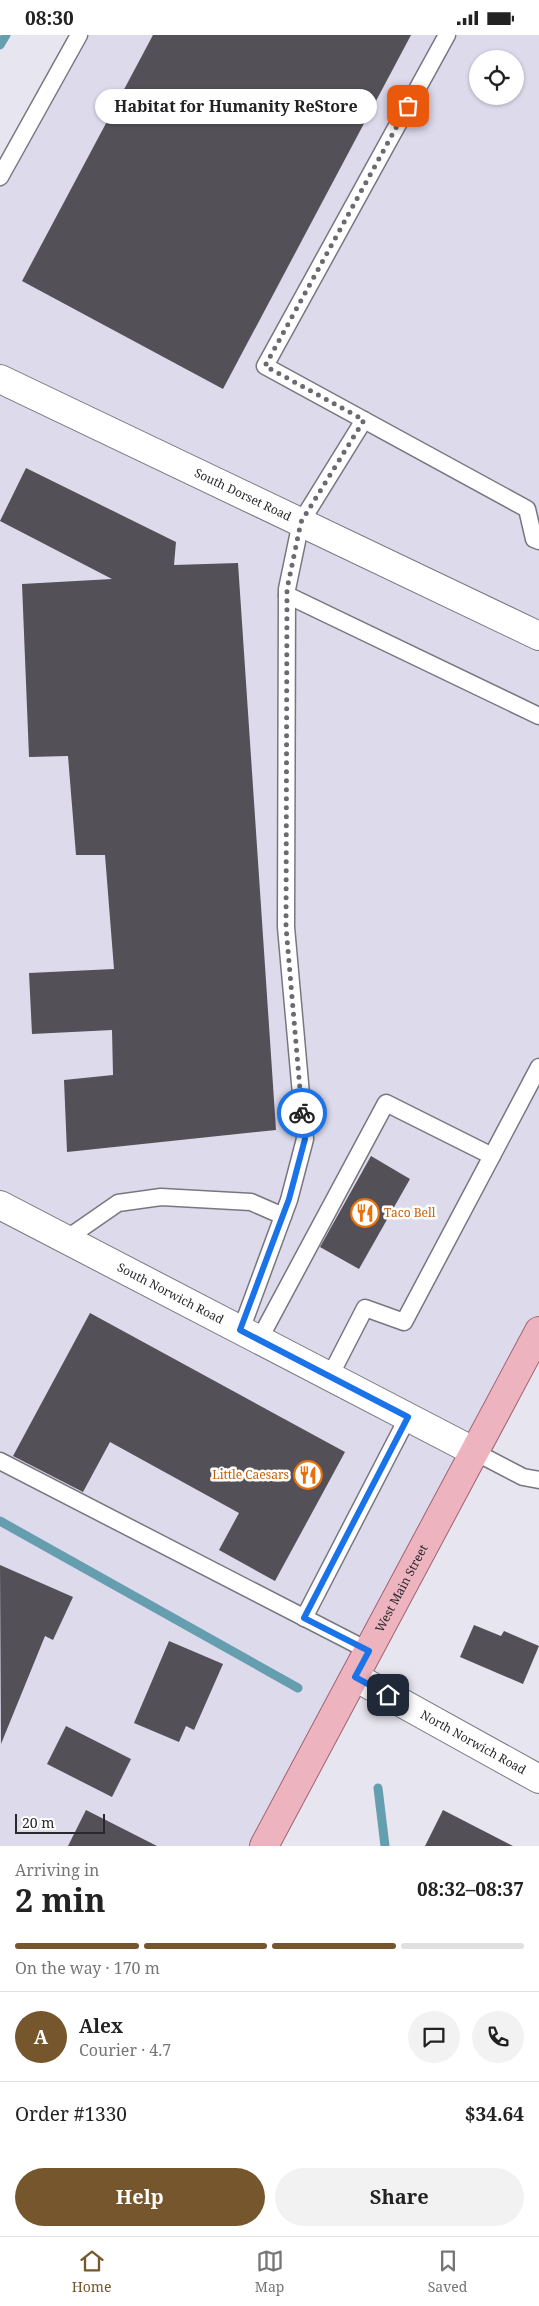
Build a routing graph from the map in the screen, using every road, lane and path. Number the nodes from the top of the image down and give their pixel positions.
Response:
1 (79, 35) edge
2 (447, 35) edge
3 (0, 177) edge
4 (0, 379) edge
5 (364, 420) junction
6 (301, 522) junction
7 (539, 541) edge
8 (287, 595) junction
9 (539, 636) edge
10 (539, 716) edge
11 (539, 1067) edge
12 (492, 1156) junction
13 (0, 1205) edge
14 (282, 1216) junction
15 (66, 1239) junction
16 (539, 1331) edge
17 (250, 1335) junction
18 (330, 1376) junction
19 (408, 1417) junction
20 (475, 1452) junction
21 (0, 1461) edge
22 (539, 1480) edge
23 (304, 1618) junction
24 (369, 1651) junction
25 (355, 1677) junction
26 (539, 1779) edge
27 (264, 1846) edge

1 - 3 lane
2 - 5 lane
4 - 6 street, South Dorset Road
5 - 6 lane
5 - 7 lane
6 - 8 lane
6 - 9 street, South Dorset Road
8 - 10 lane
8 - 14 lane
11 - 12 lane
12 - 17 lane
12 - 18 lane
13 - 15 street, South Norwich Road
14 - 15 lane
14 - 17 lane
15 - 17 street, South Norwich Road
16 - 20 main road, West Main Street
17 - 18 street, South Norwich Road
18 - 19 street, South Norwich Road
19 - 20 street, South Norwich Road
19 - 23 lane
20 - 22 lane
20 - 24 main road, West Main Street
21 - 23 lane
23 - 24 lane
24 - 25 main road, West Main Street
25 - 26 street, North Norwich Road
25 - 27 main road, West Main Street

